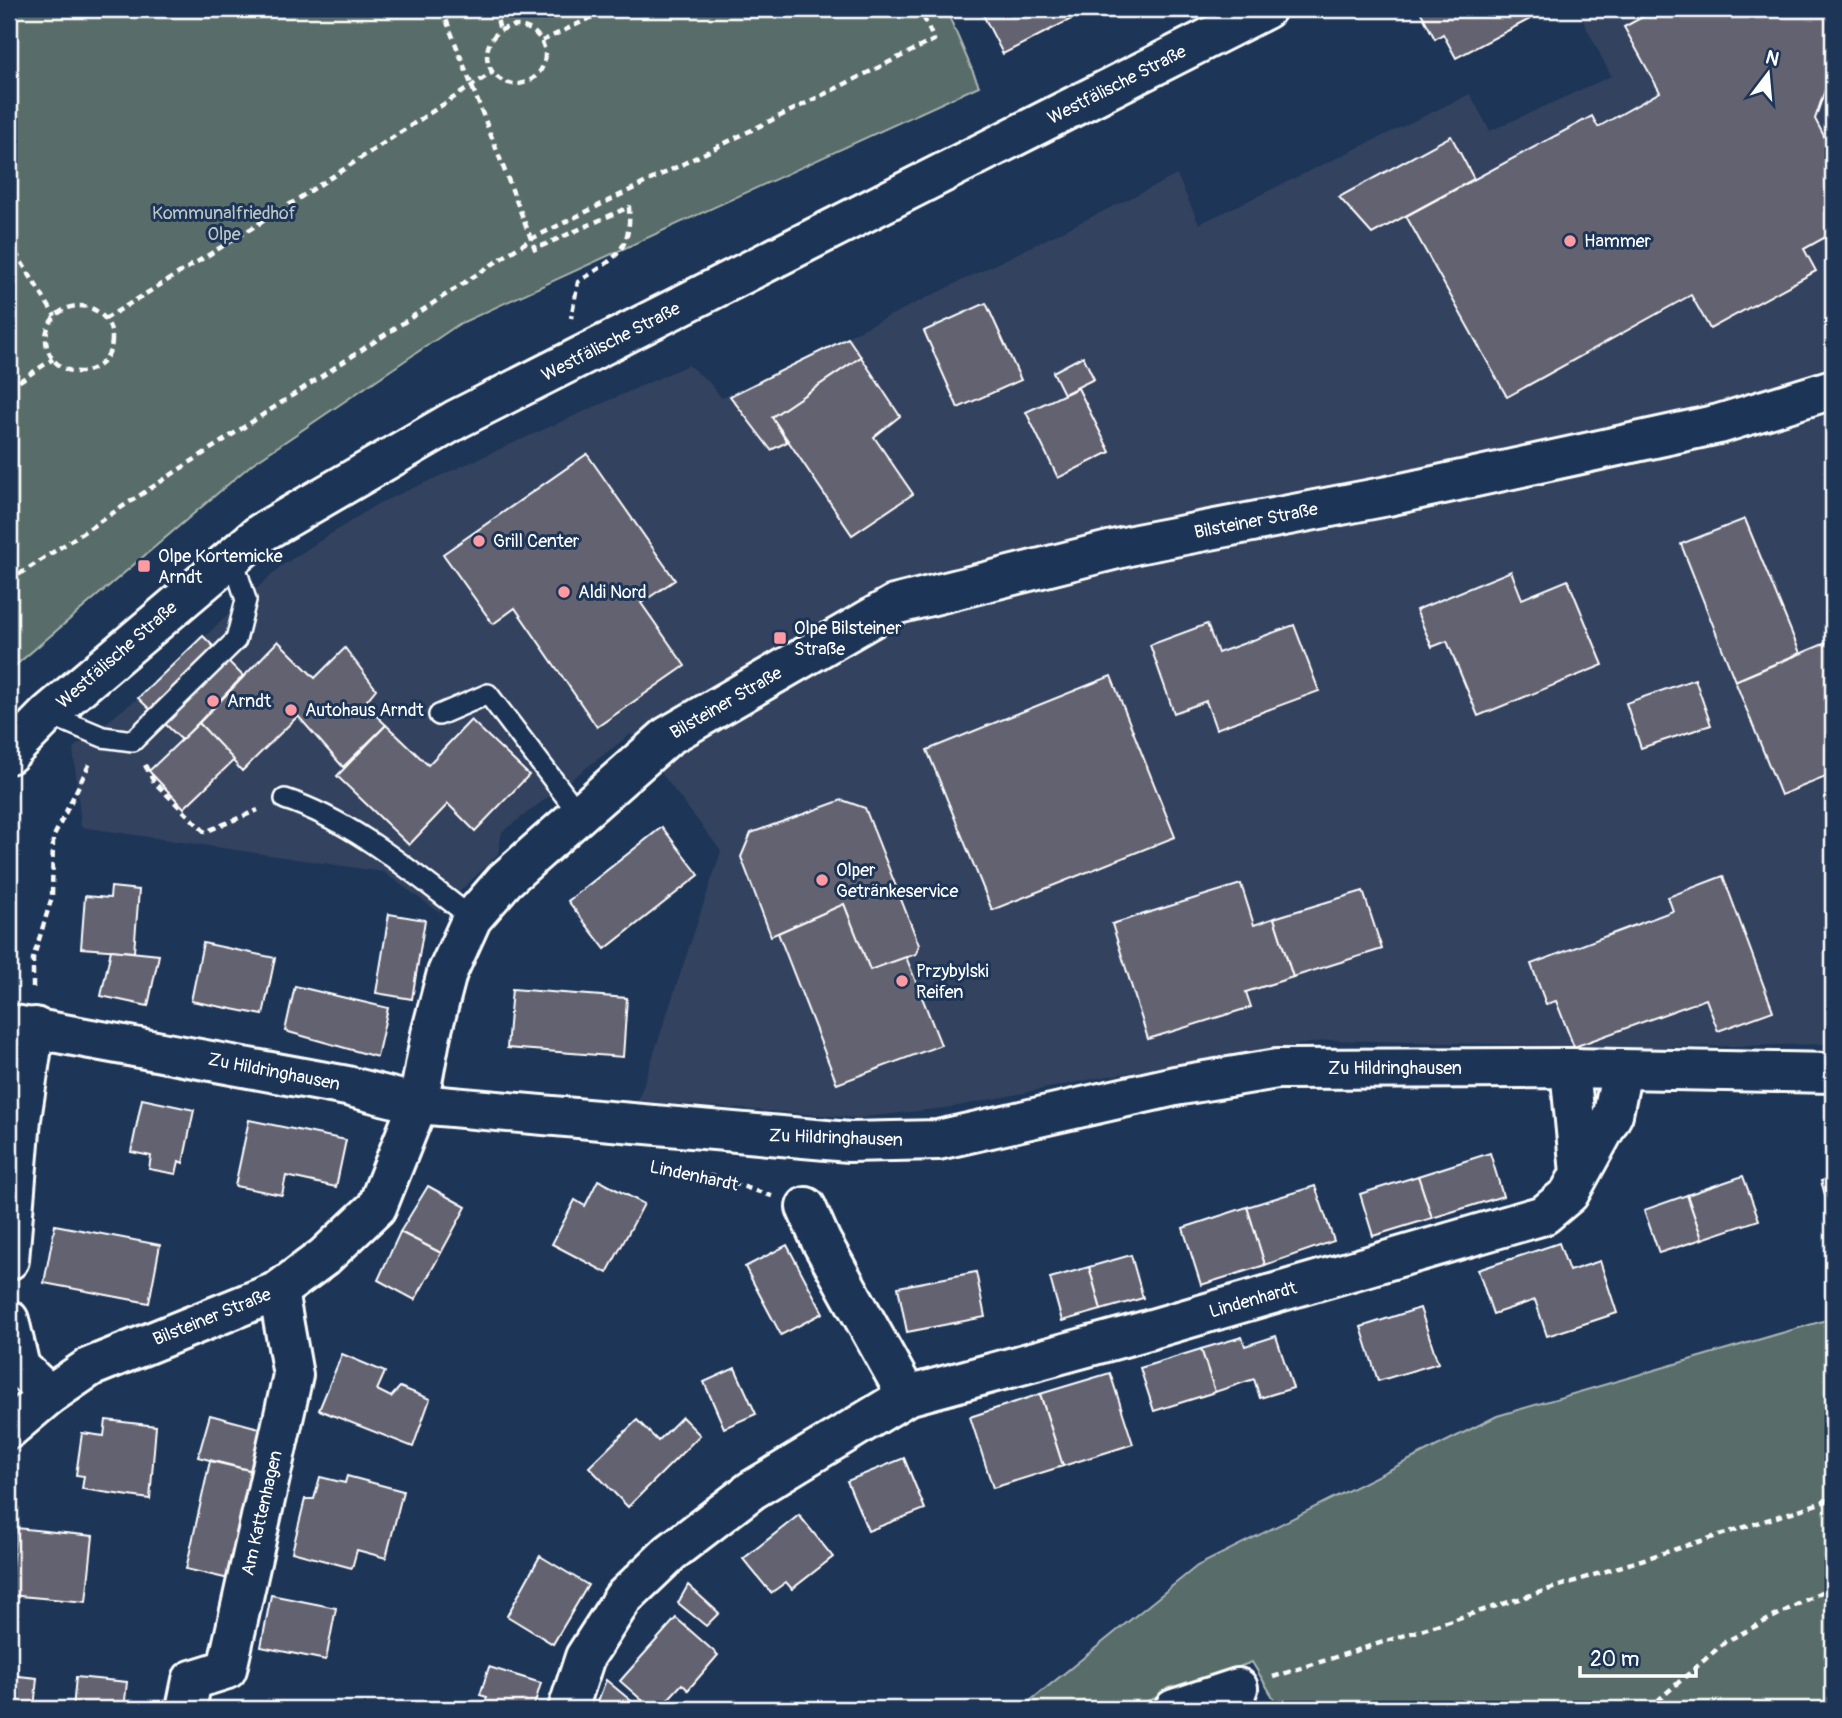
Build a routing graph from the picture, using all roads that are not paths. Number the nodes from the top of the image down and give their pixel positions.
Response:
1 (1266, 9) edge
2 (1833, 389) edge
3 (232, 556) junction
4 (48, 714) junction
5 (439, 715) dead end
6 (9, 754) edge
7 (285, 799) road end
8 (579, 814) junction
9 (472, 918) junction
10 (26, 1015) edge
11 (1570, 1068) junction
12 (1622, 1070) junction
13 (1833, 1073) edge
14 (418, 1104) junction
15 (1580, 1173) junction
16 (806, 1207) road end
17 (9, 1259) edge
18 (278, 1291) junction
19 (9, 1320) edge
20 (49, 1395) junction
21 (907, 1396) junction
22 (9, 1429) edge
23 (1244, 1698) edge
24 (186, 1709) edge
25 (568, 1709) edge
26 (1174, 1709) edge

1 - 3 street, Westfälische Straße
2 - 8 street, Bilsteiner Straße
3 - 4 street, Westfälische Straße
3 - 4 lane
4 - 6 street, Westfälische Straße
5 - 8 lane
7 - 9 lane
8 - 9 street, Bilsteiner Straße
9 - 14 street, Bilsteiner Straße
10 - 14 street, Zu Hildringhausen
10 - 17 street
11 - 12 street, Zu Hildringhausen
11 - 14 street, Zu Hildringhausen
11 - 15 street
12 - 13 street, Zu Hildringhausen
12 - 15 street, Lindenhardt
14 - 18 street, Bilsteiner Straße
15 - 21 street, Lindenhardt
16 - 21 street
18 - 20 street, Bilsteiner Straße
18 - 24 street, Am Kattenhagen
19 - 20 street
20 - 22 street, Bilsteiner Straße
21 - 25 street, Lindenhardt
23 - 26 street

